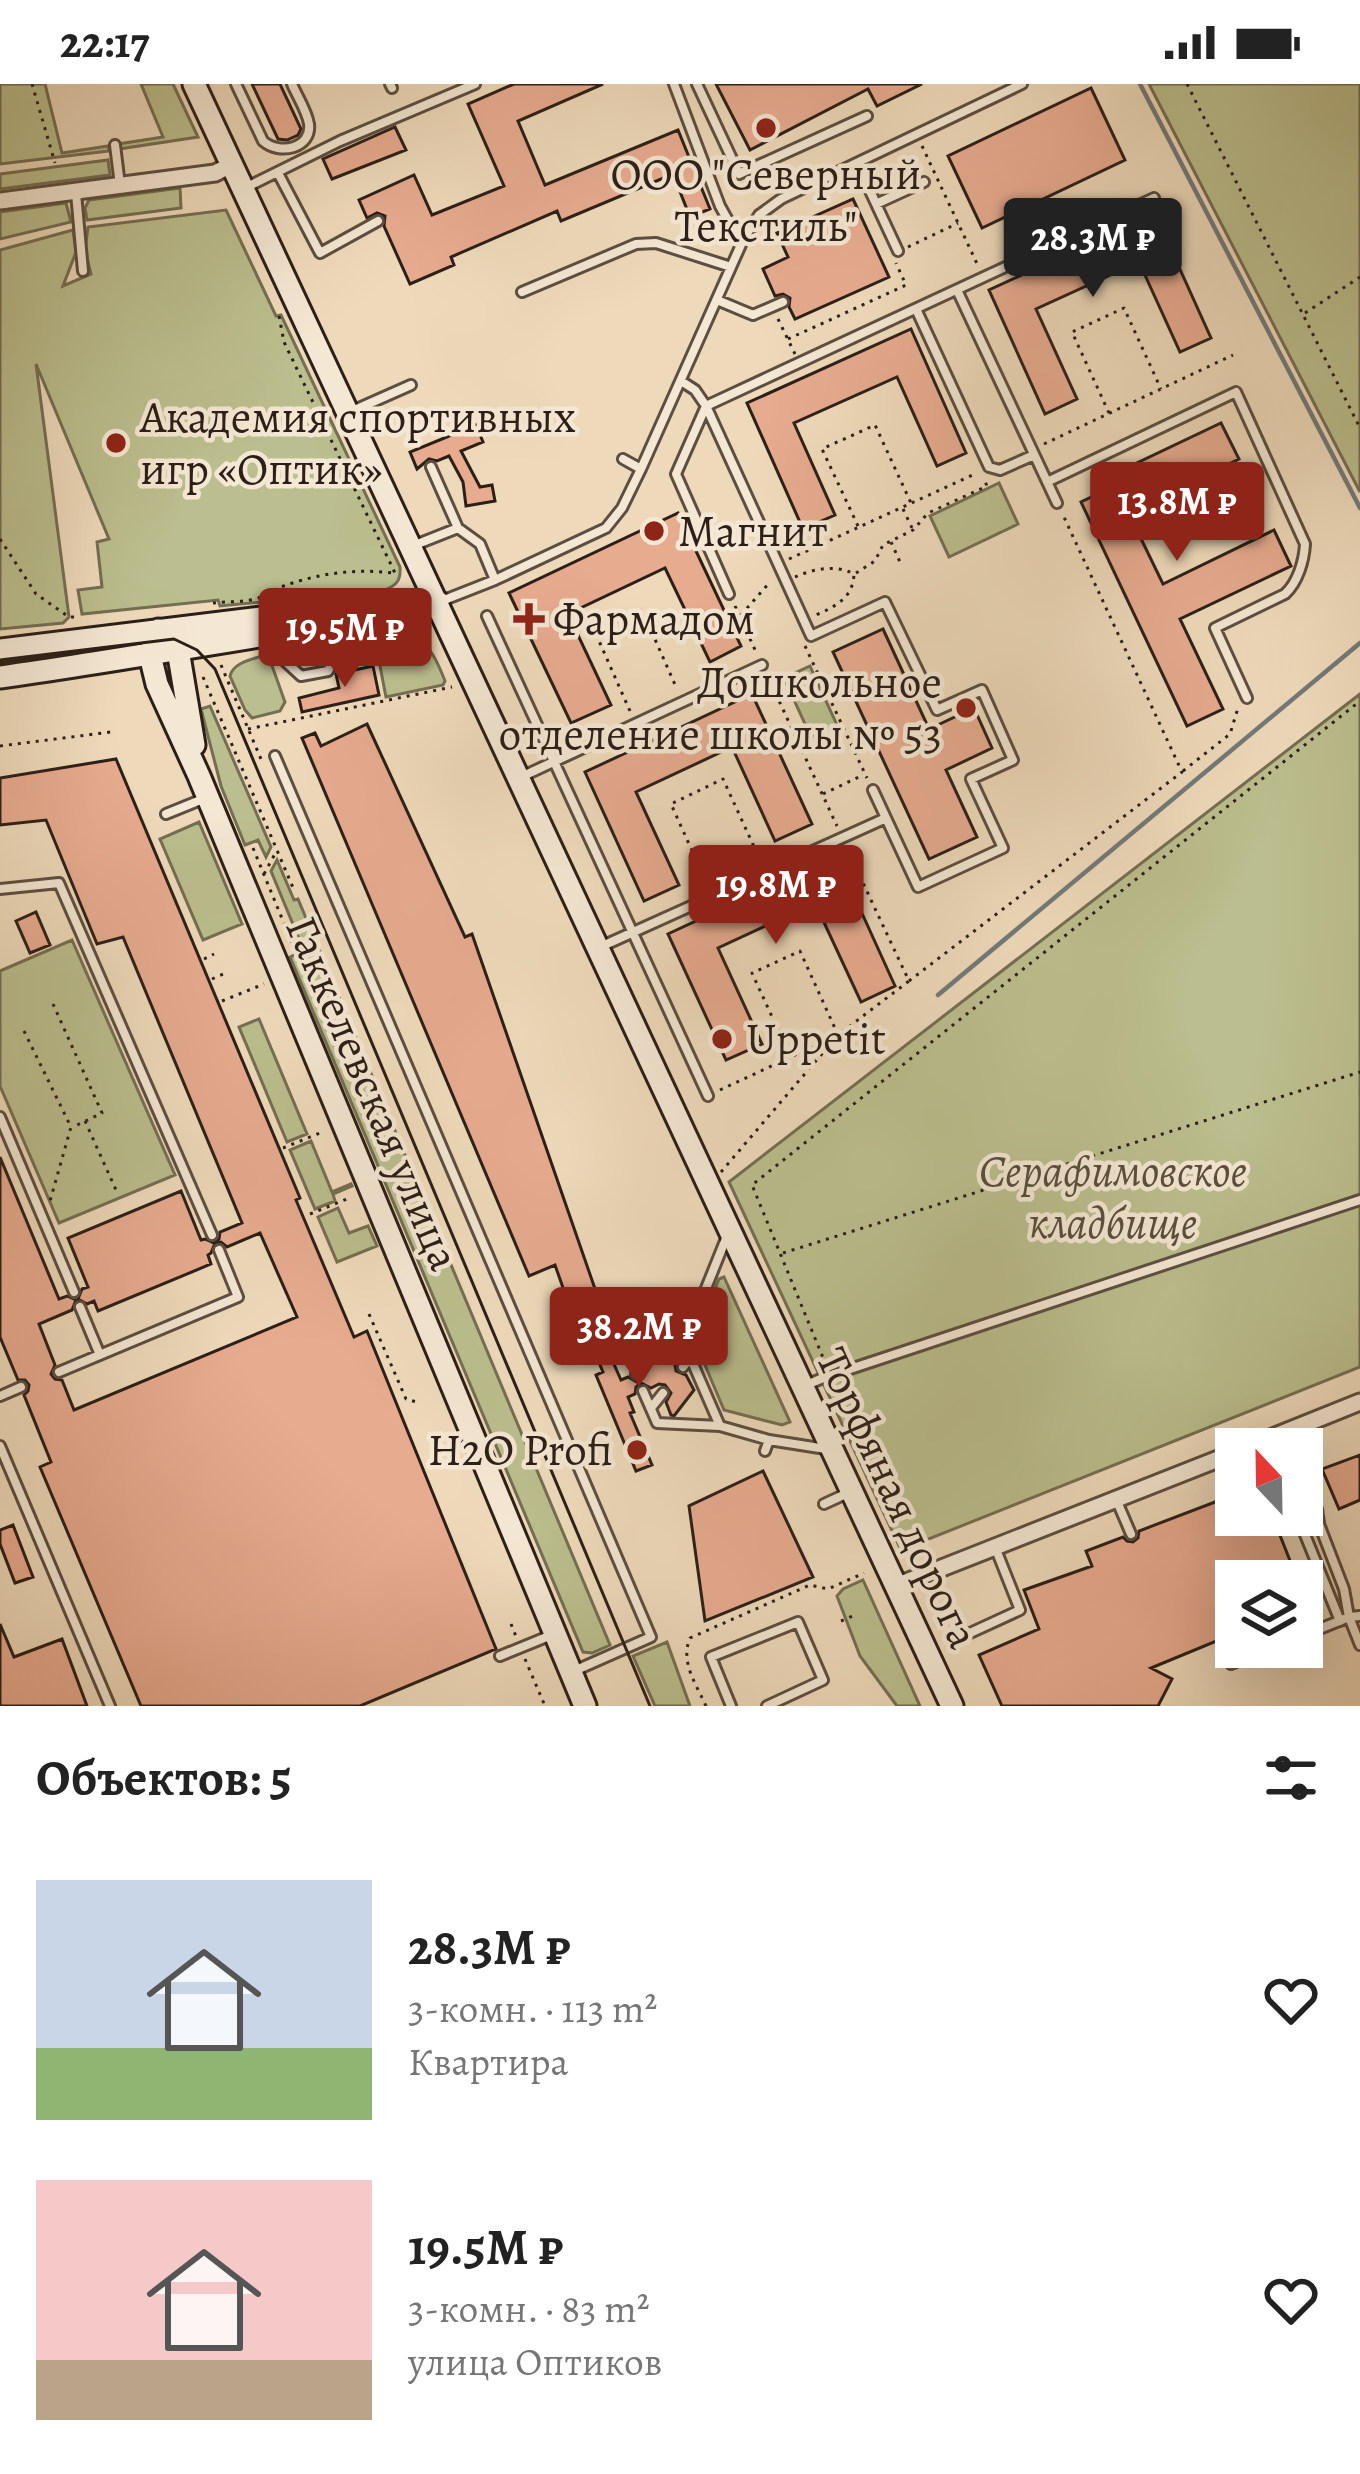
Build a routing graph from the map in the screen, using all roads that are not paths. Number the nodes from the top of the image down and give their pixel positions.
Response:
1 (194, 84) edge
2 (236, 84) edge
3 (292, 84) edge
4 (475, 84) edge
5 (675, 84) edge
6 (697, 84) edge
7 (1022, 84) edge
8 (867, 116) dead end
9 (115, 145) dead end
10 (857, 163) junction
11 (231, 165) junction
12 (278, 173) junction
13 (924, 182) dead end
14 (120, 186) junction
15 (242, 189) junction
16 (76, 191) junction
17 (1154, 198) dead end
18 (0, 201) edge
19 (876, 204) junction
20 (378, 221) dead end
21 (744, 238) junction
22 (898, 251) road end
23 (731, 267) junction
24 (83, 271) dead end
25 (957, 290) junction
26 (522, 292) dead end
27 (717, 300) junction
28 (783, 302) dead end
29 (916, 309) junction
30 (681, 381) junction
31 (411, 385) dead end
32 (706, 406) junction
33 (348, 412) junction
34 (1033, 452) junction
35 (623, 460) dead end
36 (431, 467) dead end
37 (641, 470) junction
38 (1047, 482) junction
39 (1057, 503) road end
40 (458, 528) junction
41 (412, 547) junction
42 (495, 580) junction
43 (729, 594) road end
44 (438, 602) junction
45 (487, 616) dead end
46 (342, 623) junction
47 (158, 630) junction
48 (272, 632) junction
49 (0, 650) edge
50 (178, 650) junction
51 (150, 655) junction
52 (762, 665) road end
53 (0, 677) edge
54 (1245, 694) road end
55 (275, 756) dead end
56 (554, 762) junction
57 (520, 778) junction
58 (203, 786) junction
59 (873, 790) road end
60 (166, 814) dead end
61 (886, 818) junction
62 (0, 890) edge
63 (633, 932) junction
64 (597, 949) junction
65 (708, 1096) road end
66 (0, 1117) edge
67 (1360, 1200) edge
68 (729, 1228) junction
69 (212, 1235) dead end
70 (219, 1250) dead end
71 (74, 1292) dead end
72 (80, 1307) dead end
73 (692, 1321) junction
74 (664, 1336) dead end
75 (685, 1340) junction
76 (674, 1348) dead end
77 (100, 1355) junction
78 (690, 1358) junction
79 (646, 1360) dead end
80 (682, 1367) dead end
81 (58, 1372) dead end
82 (636, 1374) dead end
83 (698, 1374) junction
84 (812, 1382) junction
85 (690, 1384) dead end
86 (21, 1387) dead end
87 (643, 1391) dead end
88 (663, 1393) dead end
89 (0, 1396) edge
90 (1360, 1402) edge
91 (651, 1408) junction
92 (669, 1410) dead end
93 (659, 1423) junction
94 (720, 1426) junction
95 (1307, 1428) edge
96 (769, 1440) junction
97 (0, 1446) edge
98 (832, 1450) junction
99 (765, 1451) dead end
100 (1215, 1460) edge
101 (851, 1491) junction
102 (1116, 1499) junction
103 (824, 1504) dead end
104 (1131, 1534) dead end
105 (1323, 1534) edge
106 (1308, 1536) edge
107 (995, 1547) junction
108 (896, 1586) junction
109 (1350, 1618) edge
110 (555, 1634) junction
111 (957, 1639) dead end
112 (1360, 1645) edge
113 (500, 1656) dead end
114 (572, 1672) junction
115 (579, 1703) edge
116 (110, 1706) edge
117 (731, 1706) edge
118 (766, 1706) edge
119 (952, 1706) edge

1 - 11 main road, Торфяная дорога
2 - 3 lane
4 - 12 lane
5 - 21 lane
6 - 8 lane
7 - 10 lane
9 - 14 lane
10 - 19 lane
10 - 21 lane
11 - 14 street
11 - 15 main road, Торфяная дорога
12 - 15 lane
12 - 20 lane
13 - 19 lane
14 - 16 street
15 - 33 main road, Торфяная дорога
16 - 18 street
16 - 24 lane
17 - 25 lane
19 - 22 lane
21 - 23 lane
23 - 26 lane
23 - 27 lane
25 - 29 lane
25 - 34 lane
27 - 28 lane
27 - 30 lane
29 - 32 lane
29 - 34 lane
30 - 32 lane
30 - 37 lane
31 - 33 lane
32 - 43 lane
32 - 61 lane
33 - 41 main road, Торфяная дорога
34 - 38 lane
35 - 37 lane
36 - 40 lane
37 - 42 lane
38 - 39 lane
38 - 54 lane
40 - 41 lane
40 - 42 lane
41 - 44 main road, Торфяная дорога
42 - 44 lane
44 - 46 main road
44 - 47 main road
44 - 57 main road, Торфяная дорога
45 - 56 lane
46 - 48 main road
46 - 48 lane
47 - 49 main road
47 - 50 main road
47 - 51 main road
48 - 50 main road
50 - 51 main road
50 - 58 main road, Гаккелевская улица
51 - 53 main road
51 - 58 main road, Гаккелевская улица
52 - 56 lane
55 - 114 lane
56 - 57 lane
56 - 63 lane
57 - 64 main road, Торфяная дорога
58 - 60 lane
58 - 110 main road, Гаккелевская улица
59 - 61 lane
61 - 63 lane
62 - 69 lane
63 - 64 lane
63 - 65 lane
64 - 68 main road, Торфяная дорога
66 - 71 lane
67 - 84 lane
68 - 73 lane
68 - 84 main road, Торфяная дорога
70 - 77 lane
72 - 77 lane
73 - 74 lane
73 - 75 lane
75 - 76 lane
75 - 78 lane
77 - 81 lane
78 - 80 lane
78 - 83 lane
79 - 82 lane
83 - 85 lane
83 - 94 lane
84 - 98 main road, Торфяная дорога
86 - 89 lane
87 - 91 lane
88 - 91 lane
90 - 95 street
91 - 93 lane
92 - 93 lane
93 - 94 lane
94 - 96 lane
96 - 98 lane
96 - 99 lane
97 - 116 lane
98 - 101 main road, Торфяная дорога
100 - 102 street
101 - 103 lane
101 - 108 main road, Торфяная дорога
102 - 104 lane
102 - 107 street
105 - 109 lane
106 - 109 lane
107 - 108 street
107 - 111 lane
108 - 119 main road, Торфяная дорога
109 - 112 lane
110 - 113 lane
110 - 114 main road, Гаккелевская улица
114 - 115 main road, Гаккелевская улица
117 - 118 lane

